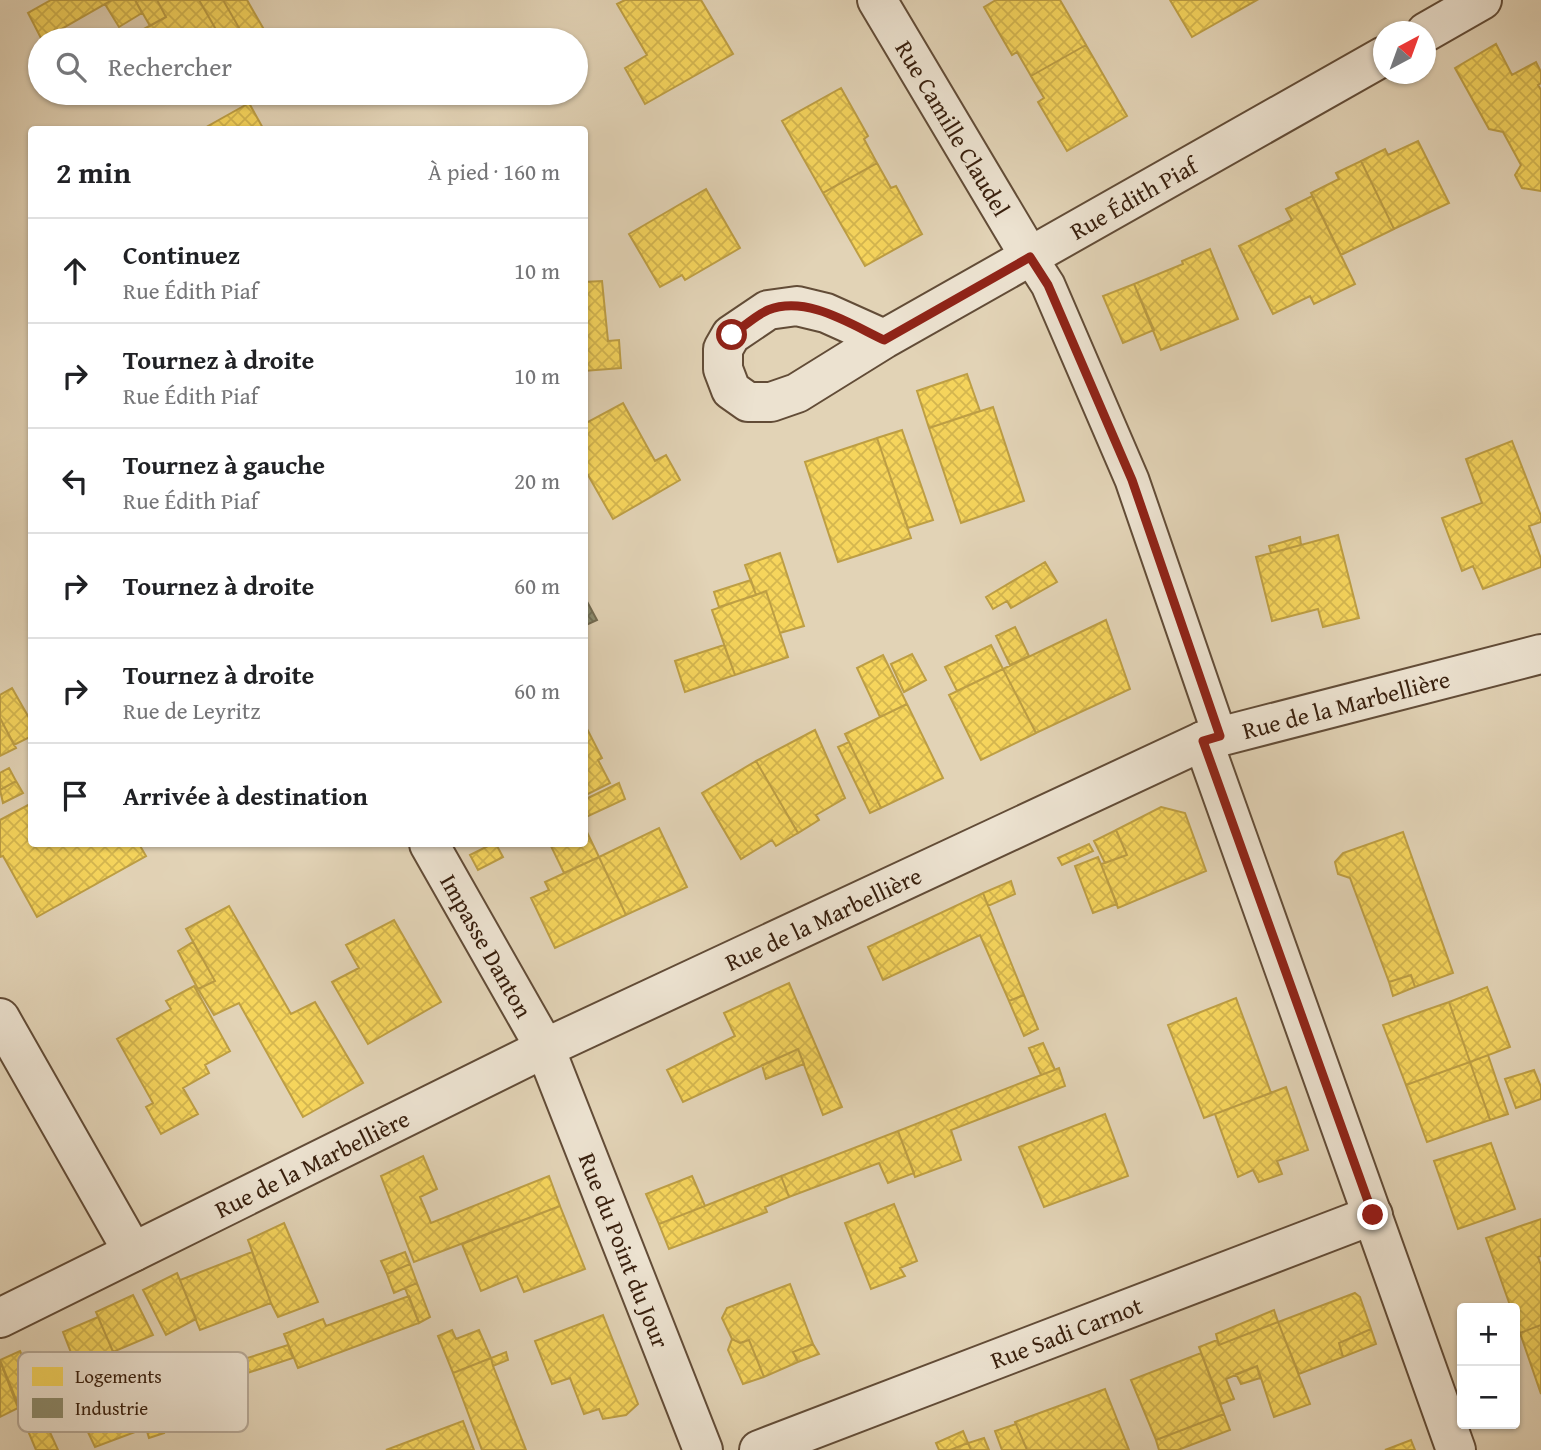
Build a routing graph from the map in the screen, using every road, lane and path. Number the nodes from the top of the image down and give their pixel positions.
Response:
1 (877, 0) edge
2 (1482, 0) edge
3 (1436, 26) edge
4 (1373, 62) edge
5 (1030, 257) junction
6 (884, 340) dead end
7 (1541, 654) edge
8 (1212, 739) junction
9 (431, 847) edge
10 (0, 1018) edge
11 (545, 1048) junction
12 (1373, 1215) junction
13 (133, 1252) junction
14 (0, 1318) edge
15 (704, 1450) edge
16 (759, 1450) edge
17 (1455, 1450) edge

1 - 5 street, Rue Camille Claudel
2 - 3 street
4 - 5 street, Rue Édith Piaf
5 - 6 street, Rue Édith Piaf
5 - 8 lane
7 - 8 street, Rue de la Marbellière
8 - 11 street, Rue de la Marbellière
8 - 12 street
9 - 11 street, Impasse Danton
10 - 13 street
11 - 13 street, Rue de la Marbellière
11 - 15 street, Rue du Point du Jour
12 - 16 street, Rue Sadi Carnot
12 - 17 street
13 - 14 street, Rue de la Marbellière

